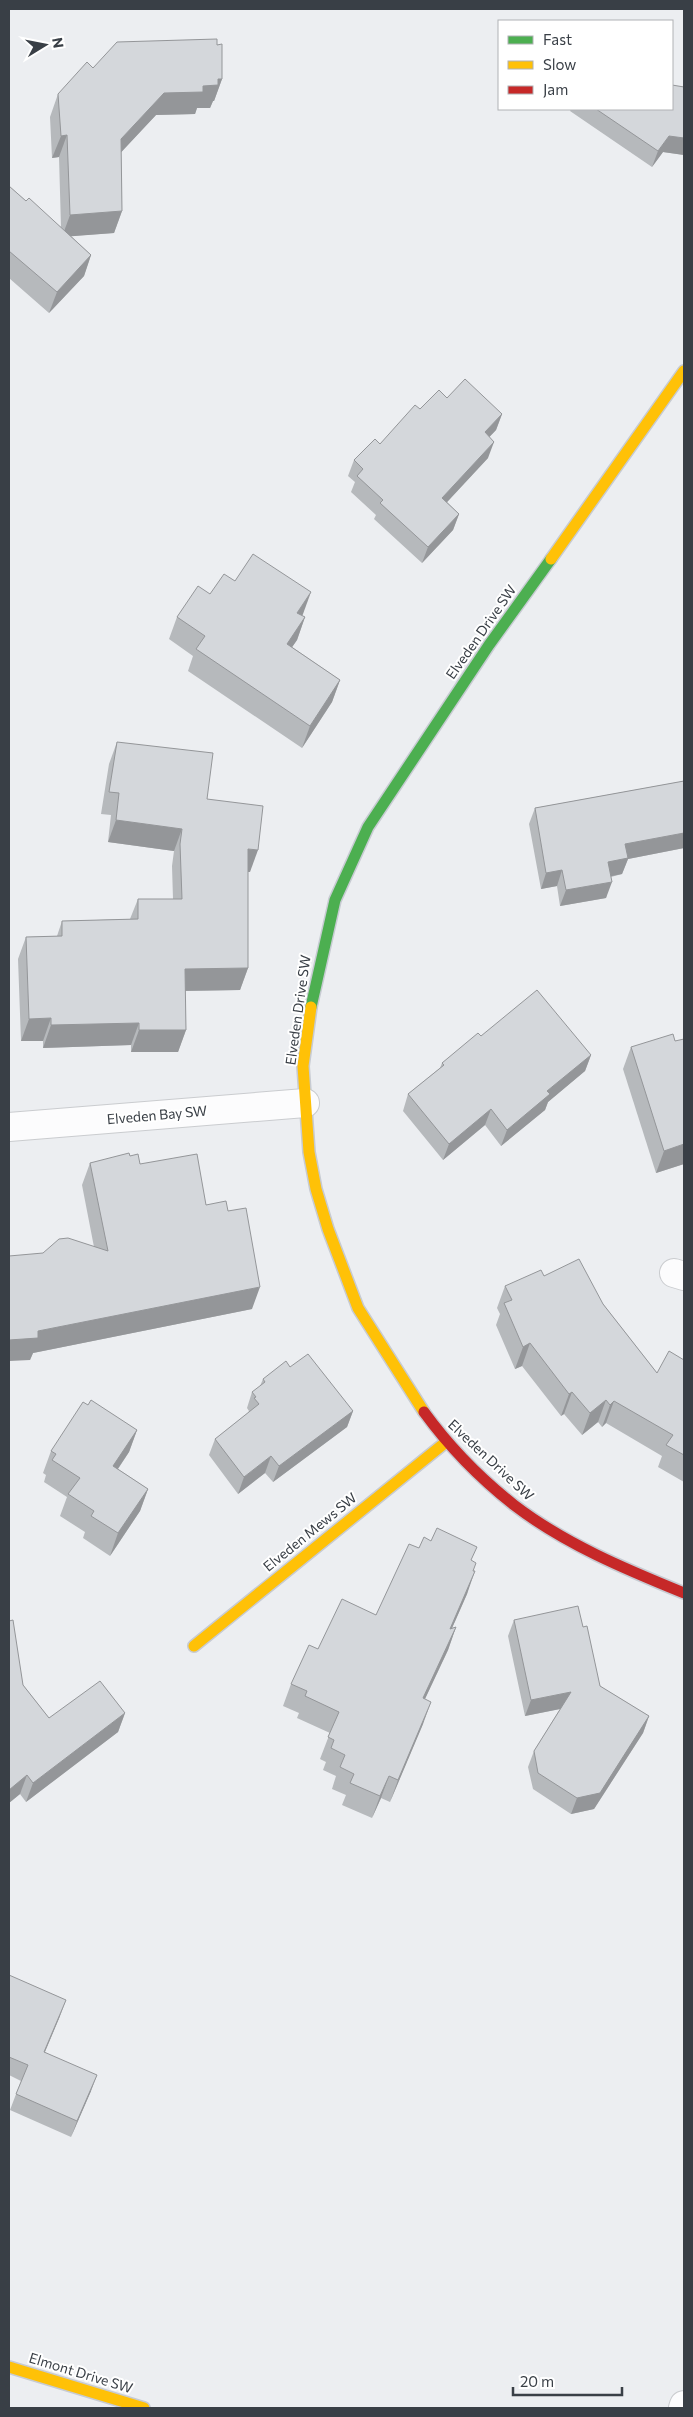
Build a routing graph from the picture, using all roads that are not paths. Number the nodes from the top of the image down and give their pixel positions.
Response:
1 (684, 371) edge
2 (305, 1103) junction
3 (9, 1127) edge
4 (446, 1442) junction
5 (684, 1593) edge
6 (194, 1646) dead end
7 (9, 2367) edge
8 (144, 2408) edge

1 - 2 street, Elveden Drive SW
2 - 3 street, Elveden Bay SW
2 - 4 street, Elveden Drive SW
4 - 5 street, Elveden Drive SW
4 - 6 street, Elveden Mews SW
7 - 8 street, Elmont Drive SW

